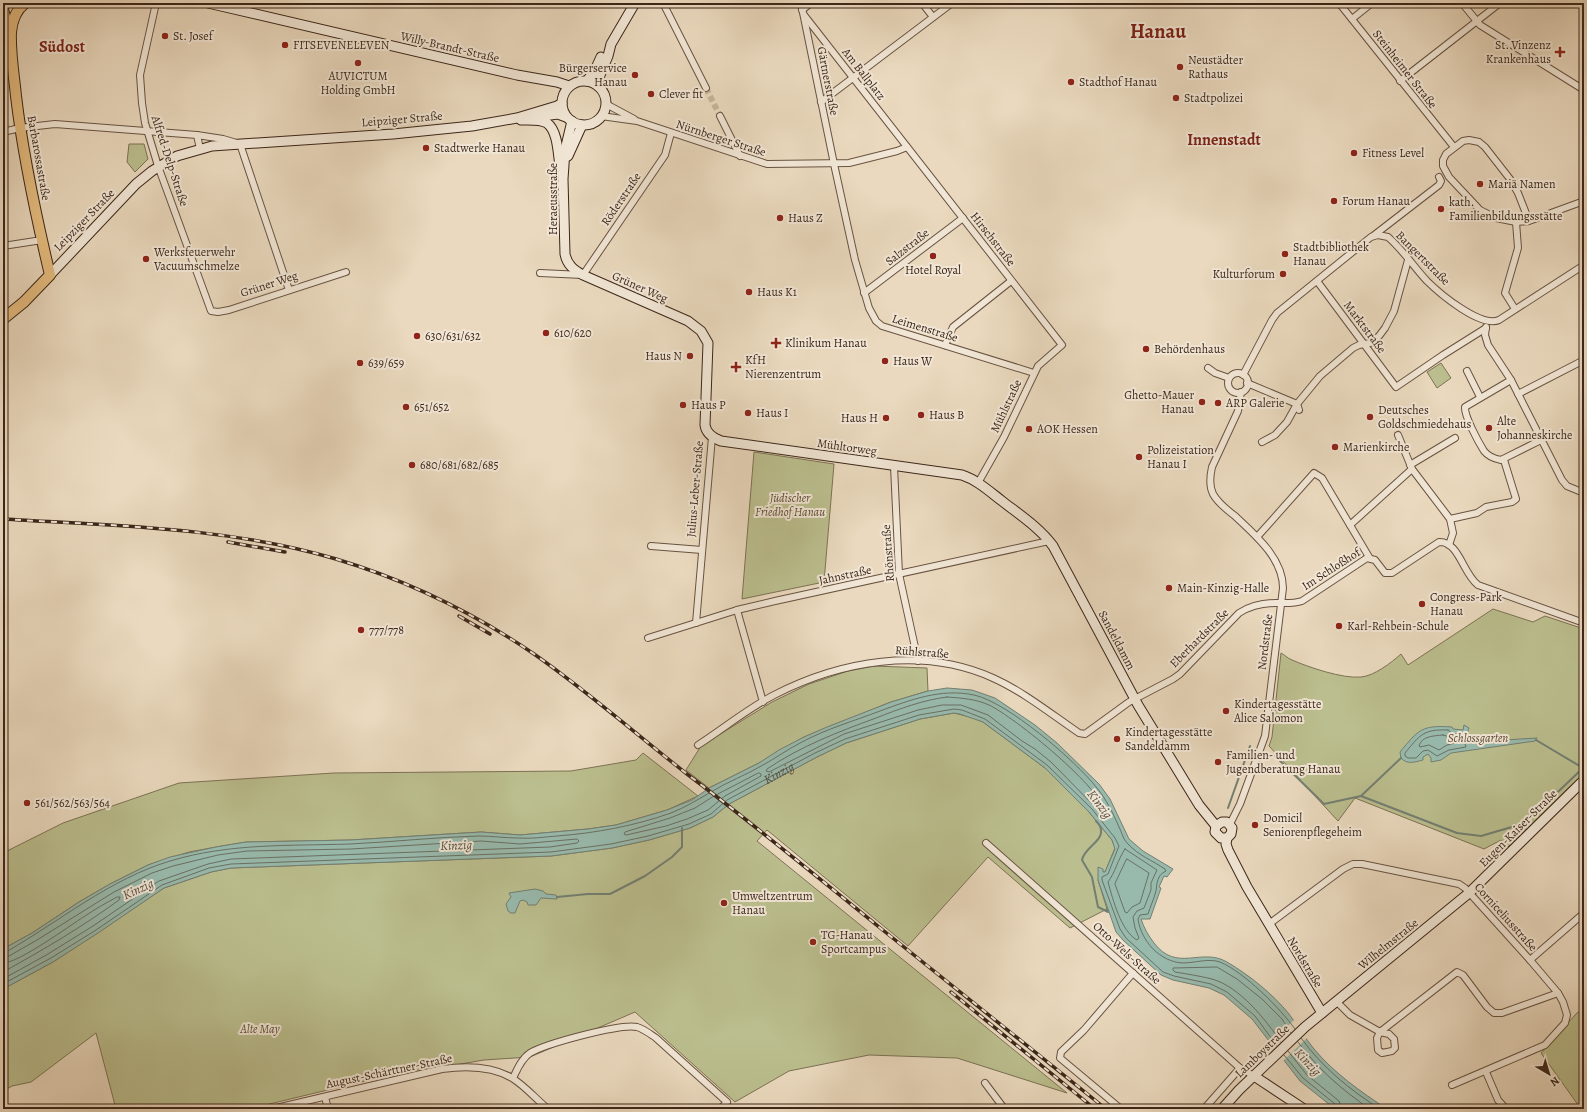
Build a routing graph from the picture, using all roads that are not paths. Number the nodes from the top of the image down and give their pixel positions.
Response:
1 (25, 3) edge
2 (156, 3) edge
3 (208, 3) edge
4 (663, 3) edge
5 (811, 3) edge
6 (922, 3) edge
7 (952, 3) edge
8 (1339, 3) edge
9 (1372, 3) edge
10 (1462, 3) edge
11 (1500, 3) edge
12 (631, 5) edge
13 (3, 9) edge
14 (803, 9) edge
15 (933, 17) junction
16 (1352, 19) junction
17 (1476, 21) junction
18 (11, 44) junction
19 (610, 44) junction
20 (536, 79) junction
21 (852, 79) junction
22 (587, 81) junction
23 (1400, 81) junction
24 (570, 86) junction
25 (598, 86) junction
26 (706, 88) tunnel mouth
27 (1584, 90) edge
28 (562, 99) junction
29 (821, 102) junction
30 (606, 104) junction
31 (601, 116) junction
32 (720, 116) tunnel mouth
33 (514, 119) junction
34 (569, 119) junction
35 (637, 121) junction
36 (582, 125) junction
37 (20, 128) junction
38 (3, 132) edge
39 (148, 132) junction
40 (672, 133) junction
41 (196, 135) junction
42 (240, 144) junction
43 (907, 147) junction
44 (1454, 148) junction
45 (200, 149) junction
46 (740, 156) junction
47 (834, 164) junction
48 (158, 166) junction
49 (564, 166) junction
50 (1439, 178) dead end
51 (563, 179) junction
52 (1584, 202) edge
53 (963, 218) junction
54 (1529, 221) junction
55 (1516, 222) junction
56 (1371, 237) junction
57 (42, 240) junction
58 (3, 246) edge
59 (565, 254) joint
60 (1408, 260) junction
61 (1584, 265) edge
62 (346, 272) dead end
63 (540, 273) dead end
64 (50, 275) junction
65 (583, 275) junction
66 (1011, 281) junction
67 (1317, 281) junction
68 (289, 290) junction
69 (864, 293) junction
70 (206, 299) joint
71 (1515, 310) junction
72 (3, 319) edge
73 (688, 321) joint
74 (1488, 321) junction
75 (1486, 328) junction
76 (1364, 344) junction
77 (945, 345) junction
78 (1062, 345) joint
79 (1584, 360) edge
80 (1208, 368) dead end
81 (1467, 371) dead end
82 (1034, 373) junction
83 (1243, 375) junction
84 (1229, 378) junction
85 (1511, 380) junction
86 (1247, 383) junction
87 (1241, 392) junction
88 (1518, 394) junction
89 (1480, 397) junction
90 (1298, 407) junction
91 (1398, 435) dead end
92 (712, 437) junction
93 (1454, 438) dead end
94 (1541, 440) junction
95 (1262, 442) dead end
96 (1504, 460) junction
97 (894, 466) junction
98 (1411, 467) junction
99 (978, 483) junction
100 (1584, 493) edge
101 (1450, 519) junction
102 (1350, 525) junction
103 (1257, 537) junction
104 (1049, 541) junction
105 (1449, 544) junction
106 (651, 546) dead end
107 (702, 550) junction
108 (1369, 558) junction
109 (899, 574) junction
110 (1281, 603) junction
111 (738, 610) junction
112 (696, 623) junction
113 (1584, 623) edge
114 (648, 638) dead end
115 (918, 661) junction
116 (1134, 699) junction
117 (763, 702) junction
118 (698, 746) dead end
119 (1584, 780) edge
120 (1230, 824) junction
121 (1216, 826) junction
122 (1227, 838) junction
123 (986, 843) dead end
124 (1469, 893) junction
125 (1584, 913) edge
126 (1269, 924) junction
127 (1530, 960) junction
128 (1133, 973) junction
129 (1558, 993) junction
130 (1336, 1001) junction
131 (1322, 1013) junction
132 (1240, 1068) junction
133 (1486, 1072) junction
134 (1254, 1076) junction
135 (513, 1078) junction
136 (985, 1083) dead end
137 (1452, 1085) dead end
138 (325, 1097) junction
139 (272, 1109) edge
140 (328, 1109) edge
141 (548, 1109) edge
142 (720, 1109) edge
143 (1008, 1109) edge
144 (1121, 1109) edge
145 (1204, 1109) edge
146 (1222, 1109) edge
147 (1304, 1109) edge
148 (1506, 1109) edge

1 - 18 main road
2 - 39 street, Alfred-Delp-Straße
3 - 20 main road, Willy-Brandt-Straße
4 - 26 street
5 - 14 street
6 - 15 street
7 - 15 street
8 - 16 street, Steinheimer Straße
9 - 16 street
10 - 17 street
11 - 17 street
12 - 19 main road
13 - 18 main road
14 - 21 street, Am Ballplatz
14 - 29 street, Gärtnerstraße
15 - 21 street
16 - 23 street, Steinheimer Straße
17 - 23 street
17 - 27 street
18 - 37 main road, Barbarossastraße
19 - 22 main road
19 - 25 main road
20 - 24 main road, Willy-Brandt-Straße
20 - 28 main road
21 - 29 street
21 - 43 street, Am Ballplatz
22 - 24 main road
22 - 25 main road
23 - 44 street, Steinheimer Straße
24 - 28 main road
25 - 30 main road
28 - 33 main road, Leipziger Straße
28 - 34 main road
29 - 47 street, Gärtnerstraße
30 - 31 main road
30 - 35 street
31 - 35 street, Nürnberger Straße
31 - 36 main road
32 - 46 street
33 - 34 main road
33 - 42 main road, Leipziger Straße
33 - 51 main road
34 - 36 main road
34 - 49 main road, Heraeusstraße
35 - 40 street, Nürnberger Straße
36 - 49 main road
37 - 38 street, Leipziger Straße
37 - 39 street, Leipziger Straße
37 - 57 main road, Barbarossastraße
39 - 41 street, Leipziger Straße
39 - 48 street, Alfred-Delp-Straße
40 - 46 street, Nürnberger Straße
40 - 65 street, Röderstraße
41 - 42 street, Leipziger Straße
41 - 45 street
42 - 45 main road, Leipziger Straße
42 - 68 street
43 - 47 street, Nürnberger Straße
43 - 53 street, Hirschstraße
44 - 54 street
44 - 55 street
45 - 48 main road, Leipziger Straße
46 - 47 street, Nürnberger Straße
47 - 69 street, Leimenstraße
48 - 64 main road, Leipziger Straße
48 - 70 street, Alfred-Delp-Straße
49 - 51 main road, Heraeusstraße
50 - 56 street
51 - 59 main road, Heraeusstraße
52 - 54 street
53 - 66 street, Hirschstraße
53 - 69 street, Salzstraße
54 - 55 street
55 - 71 street
56 - 60 street, Bangertstraße
56 - 67 street
57 - 58 street
57 - 64 main road, Barbarossastraße
59 - 65 main road, Grüner Weg
60 - 74 street, Bangertstraße
60 - 76 street
61 - 71 street
62 - 68 street, Grüner Weg
63 - 65 street, Grüner Weg
64 - 72 main road, Leipziger Straße
65 - 73 main road, Grüner Weg
66 - 77 street
66 - 78 street, Hirschstraße
67 - 76 street, Marktstraße
67 - 83 street
68 - 70 street, Grüner Weg
69 - 77 street, Leimenstraße
71 - 74 street
73 - 92 main road, Julius-Leber-Straße
74 - 75 street
75 - 76 street, Marktstraße
75 - 85 street
76 - 90 street
77 - 82 street, Leimenstraße
78 - 82 street, Mühlstraße
79 - 88 street
80 - 84 street
81 - 89 street
82 - 99 street, Mühlstraße
83 - 84 street
83 - 86 street
84 - 87 street
85 - 88 street
85 - 89 street
86 - 87 street
86 - 90 street
87 - 103 street, Nordstraße
88 - 94 street
89 - 96 street
90 - 95 street
91 - 98 street
92 - 97 main road, Mühltorweg
92 - 107 street, Julius-Leber-Straße
93 - 98 street
94 - 96 street
94 - 100 street
96 - 101 street
97 - 99 main road, Mühltorweg
97 - 109 street, Rhönstraße
98 - 101 street
98 - 102 street
99 - 104 main road, Sandeldamm
101 - 105 street
102 - 103 street
102 - 108 street
103 - 110 street, Nordstraße
104 - 109 street, Jahnstraße
104 - 116 main road, Sandeldamm
105 - 108 street, Im Schloßhof
105 - 113 street
106 - 107 street
107 - 112 street, Julius-Leber-Straße
108 - 110 street, Im Schloßhof
109 - 111 street, Jahnstraße
109 - 115 street, Rhönstraße
110 - 116 street, Eberhardstraße
110 - 120 street, Nordstraße
111 - 112 street, Jahnstraße
111 - 117 street
112 - 114 street, Jahnstraße
115 - 116 street, Rühlstraße
115 - 117 street, Rühlstraße
116 - 121 main road, Sandeldamm
117 - 118 street, Rühlstraße
119 - 124 main road, Eugen-Kaiser-Straße
120 - 121 main road
120 - 122 main road, Nordstraße
121 - 122 main road, Nordstraße
122 - 126 main road, Nordstraße
123 - 128 street, Otto-Wels-Straße
124 - 126 street, Corniceliusstraße
124 - 127 street, Corniceliusstraße
124 - 130 main road, Wilhelmstraße
125 - 127 street
126 - 131 main road, Nordstraße
127 - 129 street, Corniceliusstraße
128 - 132 street, Otto-Wels-Straße
128 - 144 street
129 - 130 street
129 - 133 street, Corniceliusstraße
130 - 131 main road, Wilhelmstraße
131 - 134 main road, Lamboystraße
132 - 134 street, Otto-Wels-Straße
132 - 145 street
133 - 137 street, Corniceliusstraße
133 - 148 street
134 - 146 main road, Lamboystraße
134 - 147 main road
135 - 138 street, August-Schärttner-Straße
135 - 141 street, August-Schärttner-Straße
135 - 142 street
136 - 143 street
138 - 139 street, August-Schärttner-Straße
138 - 140 street

